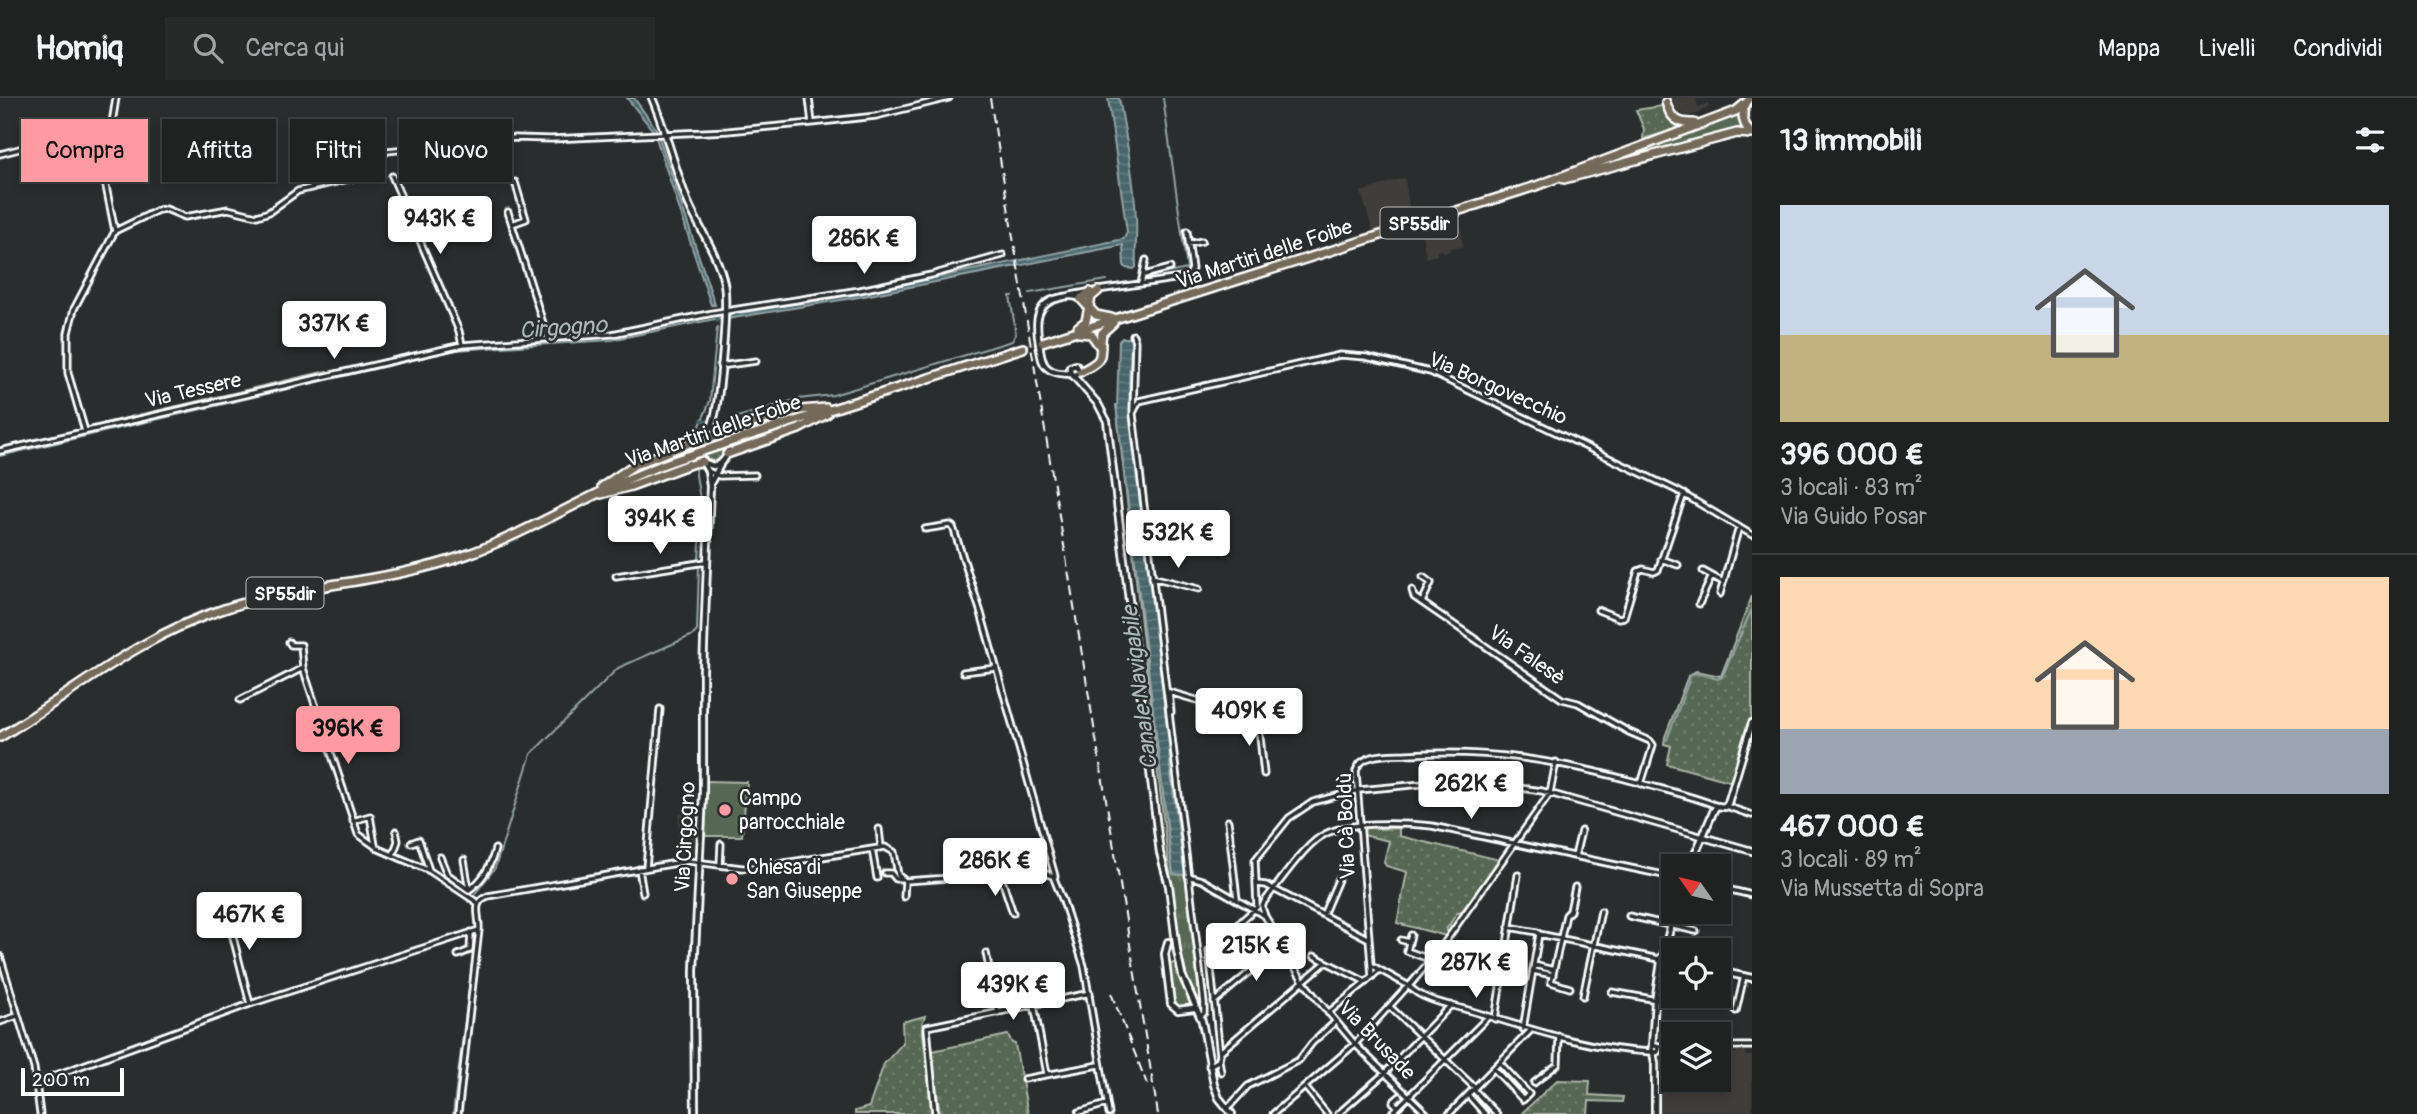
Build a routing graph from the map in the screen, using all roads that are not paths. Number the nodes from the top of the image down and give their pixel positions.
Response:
1 (116, 98) edge
2 (652, 98) edge
3 (809, 98) edge
4 (949, 98) edge
5 (1666, 100) edge
6 (1749, 100) edge
7 (113, 119) edge
8 (1712, 120) junction
9 (812, 123) junction
10 (662, 133) junction
11 (1752, 134) edge
12 (21, 148) edge
13 (0, 154) edge
14 (392, 176) dead end
15 (105, 182) edge
16 (515, 183) dead end
17 (1536, 186) junction
18 (424, 203) dead end
19 (508, 212) dead end
20 (512, 224) junction
21 (413, 225) junction
22 (115, 231) junction
23 (1186, 232) dead end
24 (1202, 241) dead end
25 (1188, 244) junction
26 (1003, 255) dead end
27 (1146, 260) dead end
28 (1170, 268) dead end
29 (1144, 275) junction
30 (1141, 284) junction
31 (1094, 291) junction
32 (1069, 296) junction
33 (1082, 299) junction
34 (1088, 306) junction
35 (725, 311) junction
36 (1129, 314) junction
37 (1065, 335) junction
38 (1133, 335) dead end
39 (548, 339) junction
40 (1042, 342) tunnel mouth
41 (462, 345) junction
42 (1023, 348) tunnel mouth
43 (1102, 349) junction
44 (756, 361) dead end
45 (720, 366) junction
46 (1077, 371) junction
47 (1132, 397) junction
48 (1139, 401) junction
49 (838, 408) junction
50 (1133, 414) junction
51 (716, 415) junction
52 (711, 427) junction
53 (722, 430) junction
54 (85, 432) junction
55 (700, 439) junction
56 (0, 451) edge
57 (727, 454) junction
58 (703, 462) junction
59 (721, 464) junction
60 (710, 473) junction
61 (755, 475) dead end
62 (1684, 494) junction
63 (590, 496) junction
64 (1739, 527) junction
65 (925, 529) dead end
66 (1752, 535) edge
67 (1661, 559) junction
68 (706, 562) junction
69 (1678, 565) dead end
70 (1703, 572) dead end
71 (615, 576) dead end
72 (1712, 576) junction
73 (1152, 577) junction
74 (1423, 577) dead end
75 (1723, 582) junction
76 (1199, 589) dead end
77 (1412, 590) dead end
78 (1720, 594) dead end
79 (1414, 597) junction
80 (1408, 598) dead end
81 (1422, 602) junction
82 (1699, 604) dead end
83 (1598, 610) dead end
84 (289, 642) dead end
85 (303, 668) junction
86 (996, 668) junction
87 (963, 671) dead end
88 (1165, 683) junction
89 (1169, 692) junction
90 (240, 700) dead end
91 (660, 709) dead end
92 (1170, 721) junction
93 (1752, 724) edge
94 (0, 737) edge
95 (1653, 746) junction
96 (1659, 747) dead end
97 (1556, 762) junction
98 (1265, 774) dead end
99 (1641, 784) junction
100 (1357, 791) junction
101 (1550, 793) junction
102 (1717, 806) junction
103 (1726, 806) junction
104 (1752, 815) edge
105 (353, 821) junction
106 (1228, 821) dead end
107 (1360, 826) junction
108 (879, 828) dead end
109 (396, 831) dead end
110 (1581, 831) dead end
111 (1703, 837) junction
112 (411, 843) dead end
113 (721, 844) dead end
114 (1516, 844) junction
115 (376, 847) junction
116 (881, 847) junction
117 (495, 849) dead end
118 (872, 849) junction
119 (1752, 851) edge
120 (1695, 854) edge
121 (393, 855) junction
122 (1575, 856) junction
123 (440, 857) dead end
124 (464, 860) dead end
125 (701, 861) junction
126 (720, 865) junction
127 (646, 868) junction
128 (639, 869) junction
129 (430, 871) junction
130 (885, 873) dead end
131 (1000, 874) junction
132 (1661, 874) edge
133 (1518, 875) dead end
134 (1188, 876) junction
135 (877, 878) dead end
136 (904, 880) junction
137 (1338, 880) dead end
138 (1056, 881) junction
139 (1256, 884) junction
140 (1575, 887) dead end
141 (1275, 890) junction
142 (1731, 890) edge
143 (468, 893) junction
144 (643, 893) dead end
145 (1752, 895) edge
146 (904, 897) dead end
147 (1258, 897) junction
148 (1237, 900) junction
149 (234, 901) dead end
150 (1265, 901) junction
151 (478, 903) junction
152 (1255, 909) junction
153 (1601, 911) dead end
154 (1013, 913) dead end
155 (1322, 915) junction
156 (1265, 916) junction
157 (1629, 916) dead end
158 (1670, 925) junction
159 (1509, 927) junction
160 (479, 930) junction
161 (1696, 931) dead end
162 (471, 932) junction
163 (1539, 934) junction
164 (1411, 935) dead end
165 (1368, 938) junction
166 (1667, 938) edge
167 (1561, 939) junction
168 (1401, 940) dead end
169 (1168, 942) dead end
170 (1409, 943) junction
171 (1283, 945) junction
172 (1594, 946) junction
173 (986, 953) dead end
174 (458, 955) dead end
175 (1436, 955) junction
176 (0, 956) edge
177 (1314, 956) dead end
178 (1178, 960) junction
179 (1432, 960) junction
180 (1661, 960) edge
181 (1166, 962) junction
182 (1326, 962) junction
183 (1371, 964) junction
184 (1475, 965) dead end
185 (1534, 965) junction
186 (1661, 966) edge
187 (1379, 970) junction
188 (1533, 971) junction
189 (1553, 972) junction
190 (1731, 974) edge
191 (1744, 976) junction
192 (1372, 977) junction
193 (1752, 978) edge
194 (1304, 981) junction
195 (1366, 982) junction
196 (1408, 987) junction
197 (1570, 988) dead end
198 (1612, 992) dead end
199 (1090, 993) junction
200 (1583, 996) dead end
201 (1655, 1000) junction
202 (1661, 1001) edge
203 (1214, 1002) junction
204 (250, 1004) junction
205 (1034, 1005) junction
206 (1451, 1005) junction
207 (1390, 1007) junction
208 (1196, 1008) junction
209 (1736, 1011) dead end
210 (998, 1013) junction
211 (1328, 1013) junction
212 (17, 1016) junction
213 (1200, 1016) junction
214 (1488, 1017) junction
215 (1495, 1019) junction
216 (0, 1021) edge
217 (1336, 1021) junction
218 (1523, 1029) junction
219 (1530, 1031) junction
220 (1559, 1036) junction
221 (1421, 1037) junction
222 (1355, 1044) junction
223 (1731, 1046) edge
224 (1752, 1046) edge
225 (1661, 1047) edge
226 (1655, 1049) junction
227 (1220, 1052) junction
228 (1446, 1059) junction
229 (1219, 1060) junction
230 (1500, 1063) junction
231 (1099, 1065) junction
232 (1209, 1066) junction
233 (1494, 1069) junction
234 (1221, 1072) dead end
235 (1385, 1073) junction
236 (1047, 1074) junction
237 (1024, 1079) dead end
238 (37, 1082) junction
239 (1534, 1083) dead end
240 (1305, 1087) junction
241 (1475, 1088) junction
242 (1468, 1095) junction
243 (1400, 1096) dead end
244 (1409, 1096) junction
245 (1107, 1104) junction
246 (1398, 1107) junction
247 (1227, 1109) junction
248 (1079, 1112) edge
249 (40, 1114) edge
250 (458, 1114) edge
251 (695, 1114) edge
252 (935, 1114) edge
253 (1109, 1114) edge
254 (1231, 1114) edge
255 (1273, 1114) edge
256 (1327, 1114) edge
257 (1338, 1114) edge
258 (1391, 1114) edge
259 (1427, 1114) edge
260 (1449, 1114) edge
261 (1485, 1114) edge
262 (1497, 1114) edge
263 (1655, 1114) edge

1 - 7 street
2 - 10 street
3 - 9 street
4 - 9 street
5 - 8 highway
6 - 8 highway, Via Martiri delle Foibe / SP55dir
6 - 11 highway
8 - 17 highway, Via Martiri delle Foibe / SP55dir
9 - 10 street
10 - 22 street
10 - 35 street
11 - 17 highway, Via Martiri delle Foibe / SP55dir
12 - 13 street
14 - 21 street
15 - 22 street
16 - 20 street
17 - 36 highway, Via Martiri delle Foibe / SP55dir
18 - 21 street
19 - 20 street
20 - 39 street
21 - 41 street
22 - 54 street
23 - 25 street
24 - 25 street
25 - 30 street
26 - 35 street, Via Tessere
27 - 29 street
28 - 29 street
29 - 30 street
30 - 31 street
31 - 32 street
31 - 33 highway
31 - 34 highway
32 - 33 street
32 - 46 street
33 - 34 highway
34 - 36 highway
34 - 37 highway
35 - 39 street, Via Tessere
35 - 45 street
36 - 37 highway, Via Martiri delle Foibe / SP55dir
36 - 43 highway
37 - 40 highway, Via Martiri delle Foibe / SP55dir
37 - 43 highway
38 - 47 street
39 - 41 street, Via Tessere
41 - 54 street, Via Tessere
42 - 49 highway, Via Martiri delle Foibe / SP55dir
43 - 46 highway
44 - 45 street
45 - 51 street
46 - 178 street
47 - 48 street
47 - 50 street
48 - 50 street
48 - 62 street, Via Borgovecchio
49 - 53 highway
49 - 57 highway
49 - 63 highway, Via Martiri delle Foibe / SP55dir, bridge
50 - 73 street
51 - 52 street
51 - 53 street
52 - 53 street
52 - 55 street
53 - 57 street
54 - 56 street, Via Tessere
55 - 58 street
55 - 63 highway
57 - 59 street
58 - 59 street
58 - 60 street, Via Cirgogno
58 - 63 highway
59 - 60 street
60 - 61 street
60 - 68 street, Via Cirgogno
62 - 64 street, Via Borgovecchio
62 - 67 street
63 - 94 highway, Via Martiri delle Foibe / SP55dir
64 - 66 street, Via Borgovecchio
64 - 75 street
65 - 86 street
67 - 69 street
67 - 83 street
68 - 71 street
68 - 125 street, Via Cirgogno
70 - 72 street
72 - 75 street
72 - 82 street
73 - 76 street
73 - 88 street
74 - 81 street
75 - 78 street
77 - 79 street
79 - 80 street
79 - 81 street, Via Falesè
81 - 95 street, Via Falesè
84 - 85 street
85 - 90 street
85 - 105 street
86 - 87 street
86 - 138 street
88 - 89 street
88 - 92 street
89 - 92 street
89 - 98 street
91 - 127 street
92 - 134 street
93 - 103 street
95 - 96 street, Via Falesè
95 - 99 street
97 - 99 street, Via Cà Boldù
97 - 100 street, Via Cà Boldù
97 - 101 street
99 - 102 street
100 - 101 street
100 - 107 street, Via Cà Boldù
100 - 139 street
101 - 111 street
101 - 114 street
102 - 103 street
102 - 111 street
103 - 104 street
105 - 115 street
105 - 115 street
106 - 148 street
107 - 114 street
107 - 141 street
107 - 165 street, Via Cà Boldù
108 - 116 street
109 - 121 street
110 - 122 street
111 - 119 street
111 - 120 street
112 - 129 street
113 - 126 street
114 - 122 street
114 - 175 street
115 - 121 street
116 - 118 street
116 - 136 street
117 - 143 street
118 - 126 street
118 - 135 street
121 - 129 street
122 - 132 street
123 - 143 street
124 - 143 street
125 - 126 street
125 - 127 street
125 - 251 street, Via Cirgogno
127 - 128 street
128 - 144 street
128 - 151 street
129 - 143 street
130 - 136 street
131 - 136 street
131 - 138 street
131 - 154 street
133 - 159 street
134 - 148 street, Via Brusade
134 - 213 street
136 - 146 street
137 - 155 street
138 - 199 street
139 - 141 street
139 - 147 street
140 - 167 street
141 - 150 street
141 - 155 street
142 - 145 street
143 - 151 street
147 - 150 street
147 - 152 street
148 - 152 street, Via Brusade
149 - 204 street
150 - 156 street
151 - 160 street
152 - 156 street, Via Brusade
152 - 203 street
153 - 172 street
155 - 165 street
156 - 171 street, Via Brusade
157 - 158 street
158 - 161 street
158 - 166 street
159 - 163 street
159 - 215 street
160 - 162 street
160 - 250 street
162 - 174 street
162 - 204 street
163 - 167 street
163 - 185 street
164 - 170 street
165 - 183 street, Via Cà Boldù
167 - 172 street
167 - 189 street
168 - 170 street
169 - 181 street
170 - 179 street
171 - 194 street, Via Brusade
171 - 203 street
172 - 180 street
172 - 200 street
173 - 210 street
175 - 179 street
175 - 184 street
176 - 212 street
177 - 182 street
178 - 181 street
178 - 208 street
179 - 196 street
181 - 208 street
182 - 194 street
182 - 195 street
183 - 187 street
183 - 192 street, Via Cà Boldù
185 - 188 street
185 - 189 street
186 - 201 street
187 - 192 street
187 - 196 street
188 - 189 street
188 - 218 street
189 - 197 street
190 - 191 street
191 - 193 street
191 - 209 street
192 - 195 street
194 - 211 street, Via Brusade
194 - 227 street
195 - 211 street
196 - 206 street
196 - 207 street
198 - 201 street
199 - 205 street
199 - 231 street
201 - 202 street
201 - 226 street
203 - 227 street
204 - 238 street
205 - 210 street
205 - 236 street
206 - 214 street
206 - 221 street
207 - 221 street
207 - 222 street
208 - 213 street
210 - 252 street
211 - 217 street, Via Brusade
212 - 216 street
212 - 238 street
213 - 232 street
214 - 215 street
214 - 228 street
215 - 218 street
217 - 222 street, Via Brusade
217 - 247 street
218 - 219 street
219 - 220 street
219 - 230 street
220 - 226 street
220 - 239 street
221 - 228 street
221 - 235 street
222 - 235 street, Via Brusade
222 - 240 street
223 - 224 street
225 - 226 street
226 - 263 street
227 - 229 street
228 - 241 street
228 - 244 street
229 - 232 street
229 - 234 street
230 - 233 street
230 - 233 street
231 - 236 street
231 - 245 street
232 - 247 street
233 - 241 street
235 - 244 street, Via Brusade
235 - 257 street
236 - 237 street
238 - 249 street
240 - 255 street
240 - 256 street
241 - 242 street
241 - 262 street
242 - 260 street
242 - 261 street
243 - 246 street
244 - 246 street
244 - 259 street, Via Brusade
245 - 248 street
245 - 253 street
246 - 258 street
247 - 254 street

